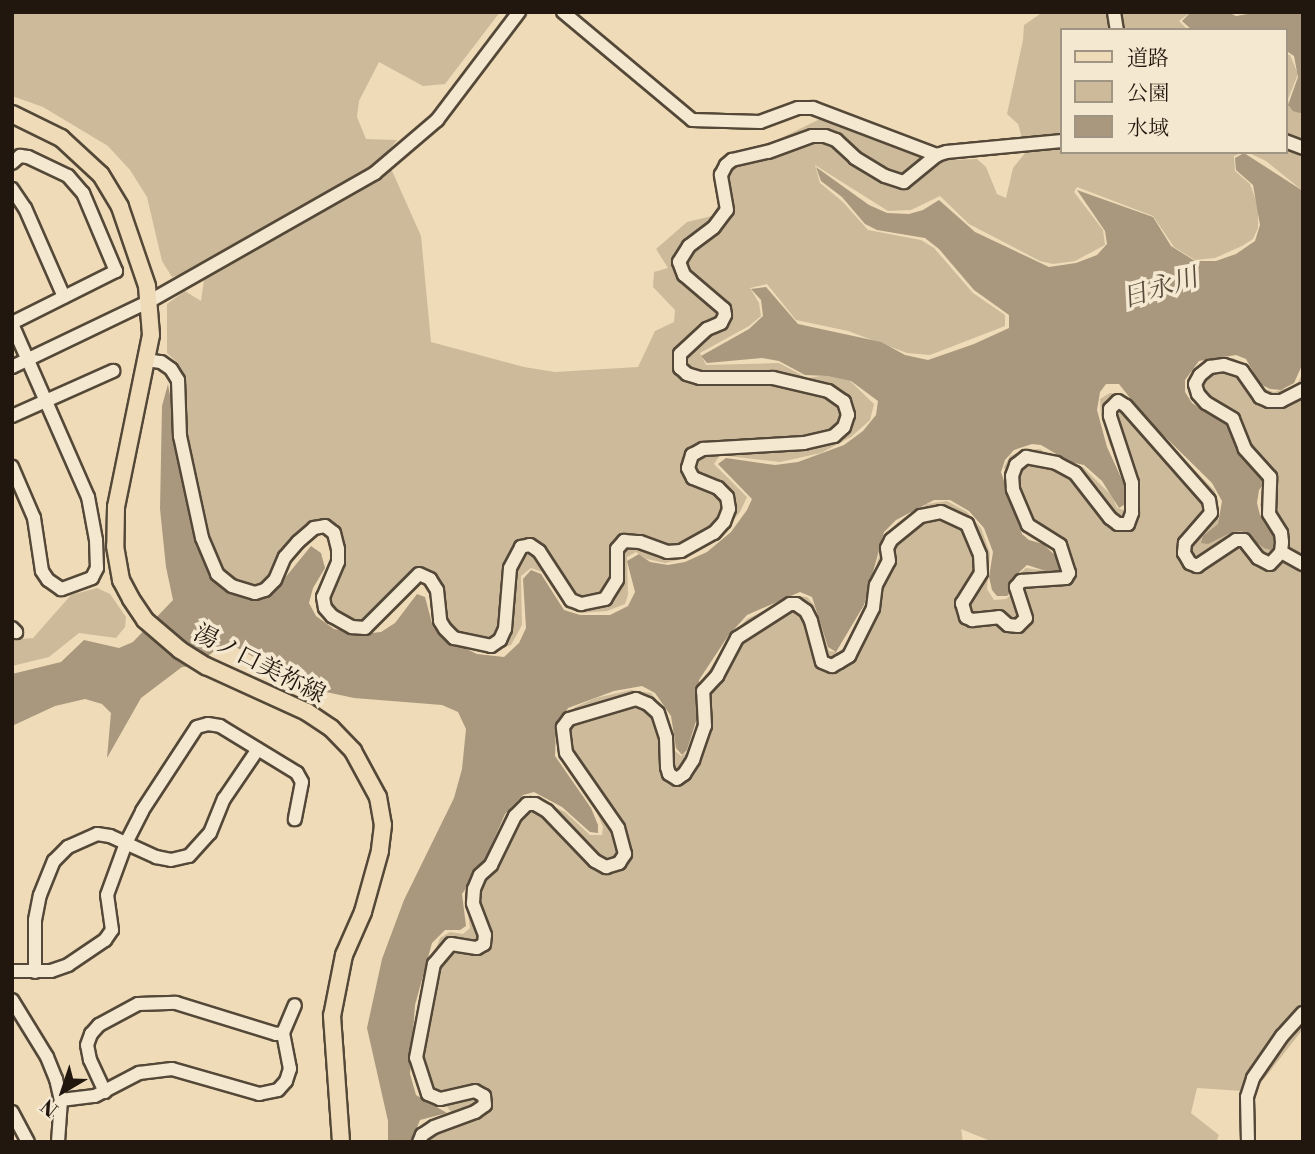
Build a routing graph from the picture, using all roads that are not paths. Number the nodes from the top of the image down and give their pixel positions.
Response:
1 (519, 12) edge
2 (563, 12) edge
3 (12, 114) edge
4 (1060, 141) edge
5 (937, 155) junction
6 (12, 163) edge
7 (12, 189) edge
8 (64, 297) junction
9 (150, 301) junction
10 (12, 323) edge
11 (28, 359) junction
12 (146, 360) junction
13 (12, 367) edge
14 (113, 371) dead end
15 (1303, 390) edge
16 (46, 400) junction
17 (12, 416) edge
18 (12, 467) edge
19 (1281, 552) junction
20 (1303, 564) edge
21 (258, 749) junction
22 (295, 818) dead end
23 (126, 843) junction
24 (12, 971) edge
25 (35, 972) junction
26 (12, 1000) edge
27 (295, 1005) dead end
28 (1303, 1013) edge
29 (283, 1033) junction
30 (105, 1092) junction
31 (61, 1100) junction
32 (12, 1112) edge
33 (341, 1139) edge
34 (27, 1142) edge
35 (58, 1142) edge
36 (419, 1142) edge
37 (1248, 1142) edge

1 - 9 street
2 - 5 street
3 - 9 main road, 湯ノ口美祢線
4 - 5 street
5 - 12 street
6 - 8 street
7 - 8 street
8 - 10 street
9 - 11 street
9 - 12 main road, 湯ノ口美祢線
10 - 11 street
11 - 13 street
11 - 16 street
12 - 33 main road, 湯ノ口美祢線
14 - 16 street
15 - 19 street
16 - 17 street
16 - 18 street
19 - 20 street
19 - 36 street
21 - 22 street
21 - 23 street
21 - 23 street
23 - 25 street
23 - 25 street
24 - 25 street
26 - 31 street
27 - 29 street
28 - 37 street
29 - 30 street
29 - 30 street
30 - 31 street
31 - 35 street
32 - 34 street

